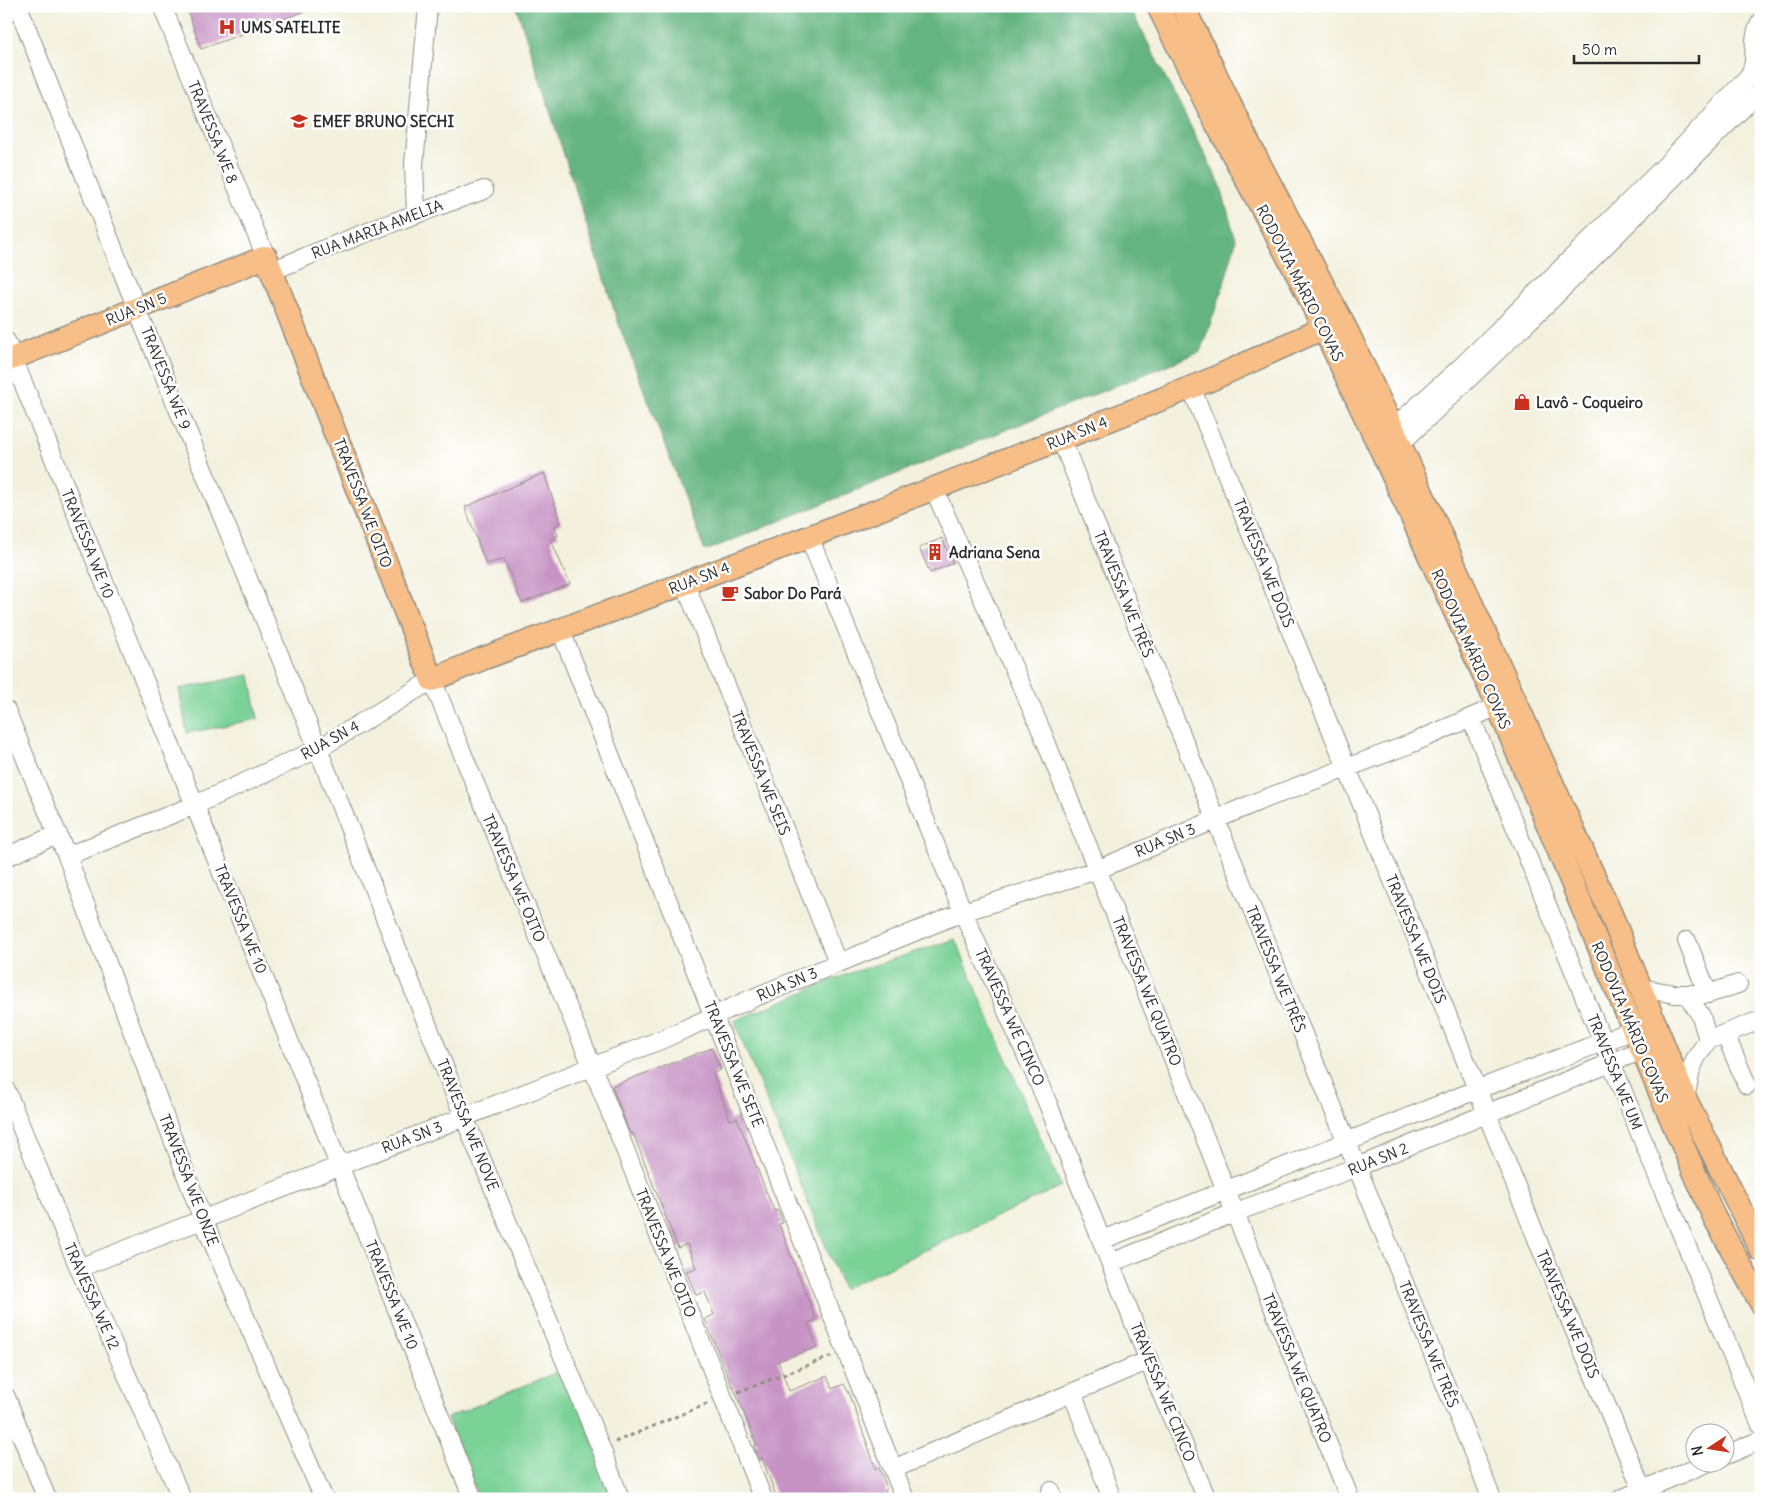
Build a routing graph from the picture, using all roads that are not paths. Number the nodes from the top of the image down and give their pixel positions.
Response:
1 (18, 6) edge
2 (162, 6) edge
3 (428, 6) edge
4 (1158, 6) edge
5 (1182, 6) edge
6 (1761, 22) edge
7 (1758, 72) edge
8 (1761, 90) edge
9 (1691, 150) junction
10 (484, 190) dead end
11 (416, 214) junction
12 (269, 264) junction
13 (137, 309) junction
14 (1333, 323) junction
15 (9, 353) edge
16 (1192, 387) junction
17 (1396, 437) junction
18 (1061, 439) junction
19 (934, 488) junction
20 (809, 537) junction
21 (685, 584) junction
22 (561, 631) junction
23 (432, 680) junction
24 (1498, 706) junction
25 (6, 710) edge
26 (1471, 718) junction
27 (318, 749) junction
28 (1346, 768) junction
29 (195, 805) junction
30 (1216, 819) junction
31 (58, 834) junction
32 (67, 856) junction
33 (6, 857) edge
34 (1098, 870) junction
35 (963, 912) junction
36 (1687, 941) dead end
37 (838, 962) junction
38 (1738, 984) dead end
39 (1640, 988) junction
40 (1687, 994) junction
41 (1708, 994) junction
42 (714, 1015) junction
43 (1755, 1022) dead end
44 (1725, 1034) junction
45 (1638, 1040) junction
46 (1708, 1040) junction
47 (1603, 1043) junction
48 (1612, 1063) junction
49 (592, 1066) junction
50 (1746, 1085) dead end
51 (6, 1090) edge
52 (1476, 1090) junction
53 (1684, 1098) junction
54 (1488, 1114) junction
55 (464, 1117) junction
56 (1347, 1143) junction
57 (340, 1165) junction
58 (1357, 1168) junction
59 (1226, 1190) junction
60 (1236, 1212) junction
61 (203, 1220) junction
62 (1102, 1240) junction
63 (1761, 1250) edge
64 (1111, 1263) junction
65 (79, 1268) junction
66 (1761, 1303) edge
67 (1149, 1360) junction
68 (1072, 1392) junction
69 (6, 1397) edge
70 (1761, 1425) edge
71 (1761, 1440) edge
72 (1734, 1452) edge
73 (893, 1469) junction
74 (1684, 1472) edge
75 (1642, 1489) junction
76 (43, 1498) edge
77 (182, 1499) edge
78 (324, 1499) edge
79 (473, 1499) edge
80 (620, 1499) edge
81 (764, 1499) edge
82 (905, 1499) edge
83 (1112, 1499) edge
84 (1207, 1499) edge
85 (1350, 1499) edge
86 (1492, 1499) edge
87 (1621, 1499) edge

1 - 13 street, TRAVESSA WE 9
2 - 12 street, TRAVESSA WE 8
3 - 11 street
4 - 14 main road, RODOVIA MÁRIO COVAS
5 - 14 main road, RODOVIA MÁRIO COVAS
6 - 7 street
7 - 9 street
8 - 9 street
9 - 17 street
10 - 11 street, RUA MARIA AMELIA
11 - 12 street, RUA MARIA AMELIA
12 - 13 main road, RUA SN 5
12 - 23 main road, TRAVESSA WE OITO
13 - 15 main road, RUA SN 5
13 - 27 street, TRAVESSA WE 9
14 - 16 main road, RUA SN 4
14 - 17 main road, RODOVIA MÁRIO COVAS
14 - 24 main road, RODOVIA MÁRIO COVAS
15 - 29 street, TRAVESSA WE 10
16 - 18 main road, RUA SN 4
16 - 28 street, TRAVESSA WE DOIS
17 - 39 main road, RODOVIA MÁRIO COVAS
18 - 19 main road, RUA SN 4
18 - 30 street, TRAVESSA WE TRÊS
19 - 20 main road, RUA SN 4
19 - 34 street, TRAVESSA WE QUATRO
20 - 21 main road, RUA SN 4
20 - 35 street, TRAVESSA WE CINCO
21 - 22 main road, RUA SN 4
21 - 37 street, TRAVESSA WE SEIS
22 - 23 main road, RUA SN 4
22 - 42 street, TRAVESSA WE SETE
23 - 27 street, RUA SN 4
23 - 49 street, TRAVESSA WE OITO
24 - 26 street, RUA SN 3
24 - 45 main road, RODOVIA MÁRIO COVAS
25 - 31 street, TRAVESSA WE ONZE
26 - 28 street, RUA SN 3
26 - 47 street, TRAVESSA WE UM
27 - 29 street, RUA SN 4
27 - 55 street, TRAVESSA WE NOVE
28 - 30 street, RUA SN 3
28 - 52 street, TRAVESSA WE DOIS
29 - 32 street, RUA SN 4
29 - 57 street, TRAVESSA WE 10
30 - 34 street, RUA SN 3
30 - 56 street, TRAVESSA WE TRÊS
31 - 32 street, TRAVESSA WE ONZE
31 - 33 street
32 - 61 street, TRAVESSA WE ONZE
34 - 35 street, RUA SN 3
34 - 59 street, TRAVESSA WE QUATRO
35 - 37 street, RUA SN 3
35 - 62 street, TRAVESSA WE CINCO
36 - 41 street
37 - 42 street, RUA SN 3
38 - 41 street
39 - 40 street
39 - 53 main road, RODOVIA MÁRIO COVAS
40 - 41 street
40 - 46 street
42 - 49 street, RUA SN 3
42 - 73 street, TRAVESSA WE SETE
43 - 44 street
44 - 46 street
44 - 50 street
45 - 47 street, RUA SN 2
45 - 48 street, RUA SN 2
45 - 66 main road, RODOVIA MÁRIO COVAS
46 - 53 street
47 - 48 street, TRAVESSA WE UM
47 - 52 street, RUA SN 2
48 - 54 street, RUA SN 2
48 - 70 street, TRAVESSA WE UM
49 - 55 street, RUA SN 3
49 - 81 street, TRAVESSA WE OITO
51 - 65 street, TRAVESSA WE 12
52 - 54 street, TRAVESSA WE DOIS
52 - 56 street, RUA SN 2
53 - 63 main road, RODOVIA MÁRIO COVAS
54 - 58 street, RUA SN 2
54 - 75 street, TRAVESSA WE DOIS
55 - 57 street, RUA SN 3
55 - 80 street, TRAVESSA WE NOVE
56 - 58 street, TRAVESSA WE TRÊS
56 - 59 street, RUA SN 2
57 - 61 street, RUA SN 3
57 - 79 street, TRAVESSA WE 10
58 - 60 street, RUA SN 2
58 - 86 street, TRAVESSA WE TRÊS
59 - 60 street, TRAVESSA WE QUATRO
59 - 62 street, RUA SN 2
60 - 64 street, RUA SN 2
60 - 85 street, TRAVESSA WE QUATRO
61 - 65 street, RUA SN 3
61 - 78 street, TRAVESSA WE ONZE
62 - 64 street, TRAVESSA WE CINCO
64 - 67 street, TRAVESSA WE CINCO
65 - 77 street, TRAVESSA WE 12
67 - 68 street
67 - 84 street, TRAVESSA WE CINCO
68 - 73 street
68 - 83 street
69 - 76 street
71 - 72 street
73 - 82 street, TRAVESSA WE SETE
74 - 75 street
75 - 87 street

